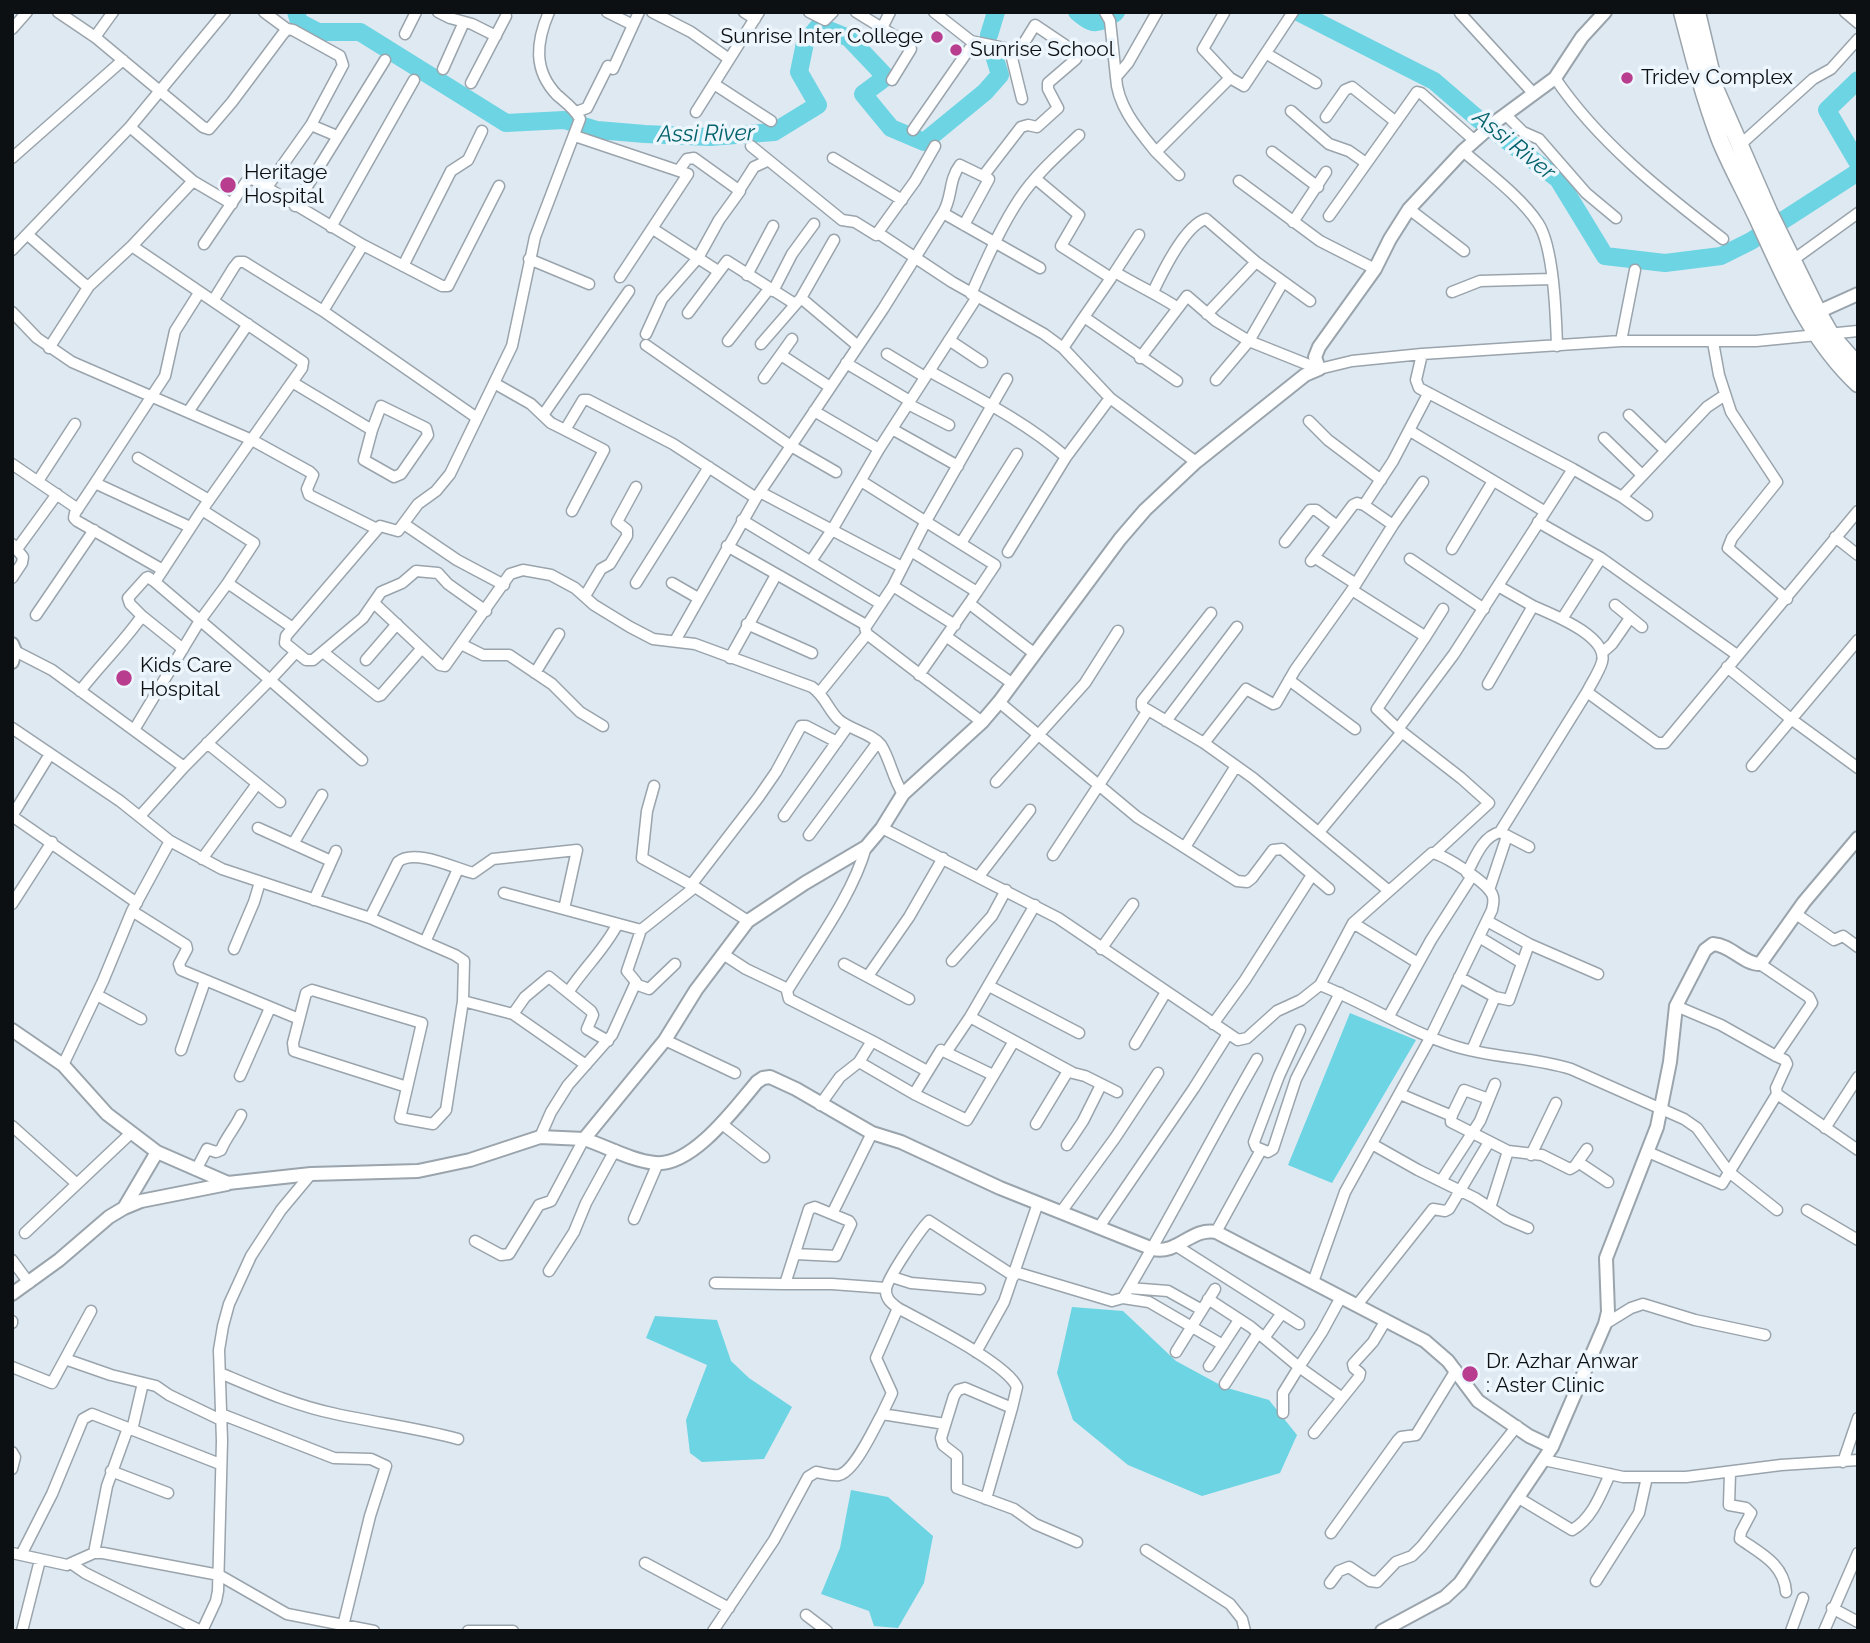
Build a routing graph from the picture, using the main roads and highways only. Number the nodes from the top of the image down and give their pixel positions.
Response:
1 (1682, 12) edge
2 (1697, 12) edge
3 (1785, 254) junction
4 (1823, 335) junction
5 (1858, 366) edge
6 (1858, 384) edge

1 - 3 main road
2 - 3 main road
3 - 4 main road
3 - 4 main road
4 - 5 main road
4 - 6 main road

